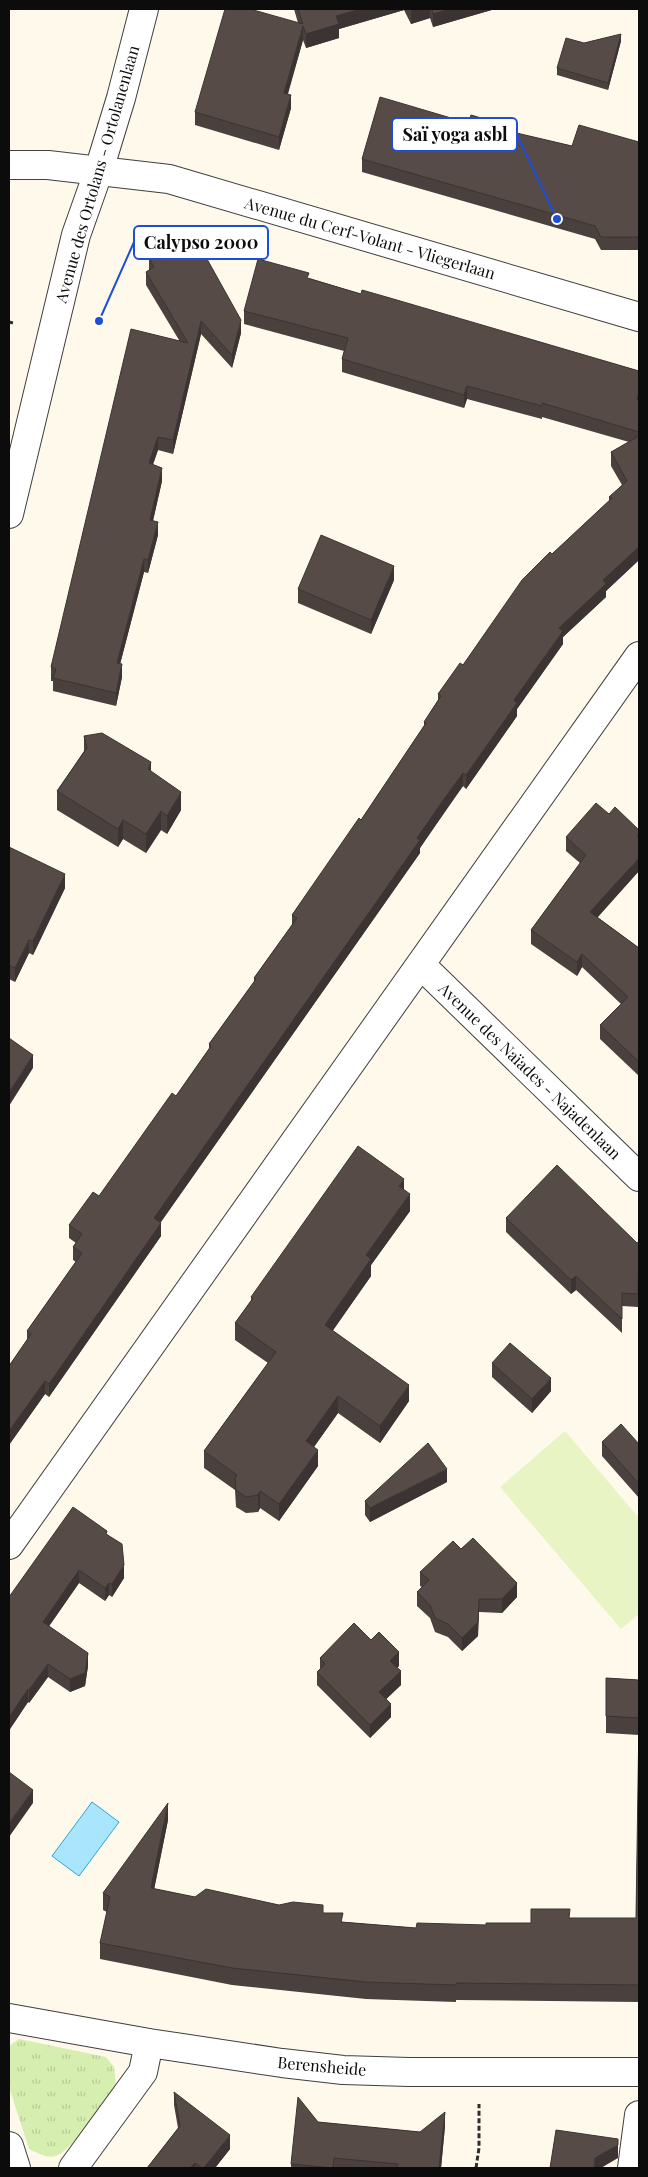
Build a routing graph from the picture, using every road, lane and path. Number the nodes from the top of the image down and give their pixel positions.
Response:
1 (144, 9) edge
2 (9, 165) edge
3 (99, 170) junction
4 (639, 317) edge
5 (9, 514) edge
6 (639, 656) edge
7 (421, 965) junction
8 (639, 1177) edge
9 (9, 1545) edge
10 (9, 2018) edge
11 (149, 2043) junction
12 (639, 2072) edge
13 (639, 2114) edge
14 (479, 2116) dead end
15 (9, 2146) edge
16 (16, 2168) edge
17 (73, 2168) edge
18 (476, 2168) edge
19 (632, 2168) edge

1 - 3 street, Avenue des Ortolans - Ortolanenlaan
2 - 3 street, Avenue du Cerf-Volant - Vliegerlaan
3 - 4 street, Avenue du Cerf-Volant - Vliegerlaan
3 - 5 street, Avenue des Ortolans - Ortolanenlaan
6 - 7 street
7 - 8 street, Avenue des Naïades - Najadenlaan
7 - 9 street
10 - 11 street, Berensheide
11 - 12 street, Berensheide
11 - 17 street
13 - 19 street
14 - 18 path
15 - 16 street

